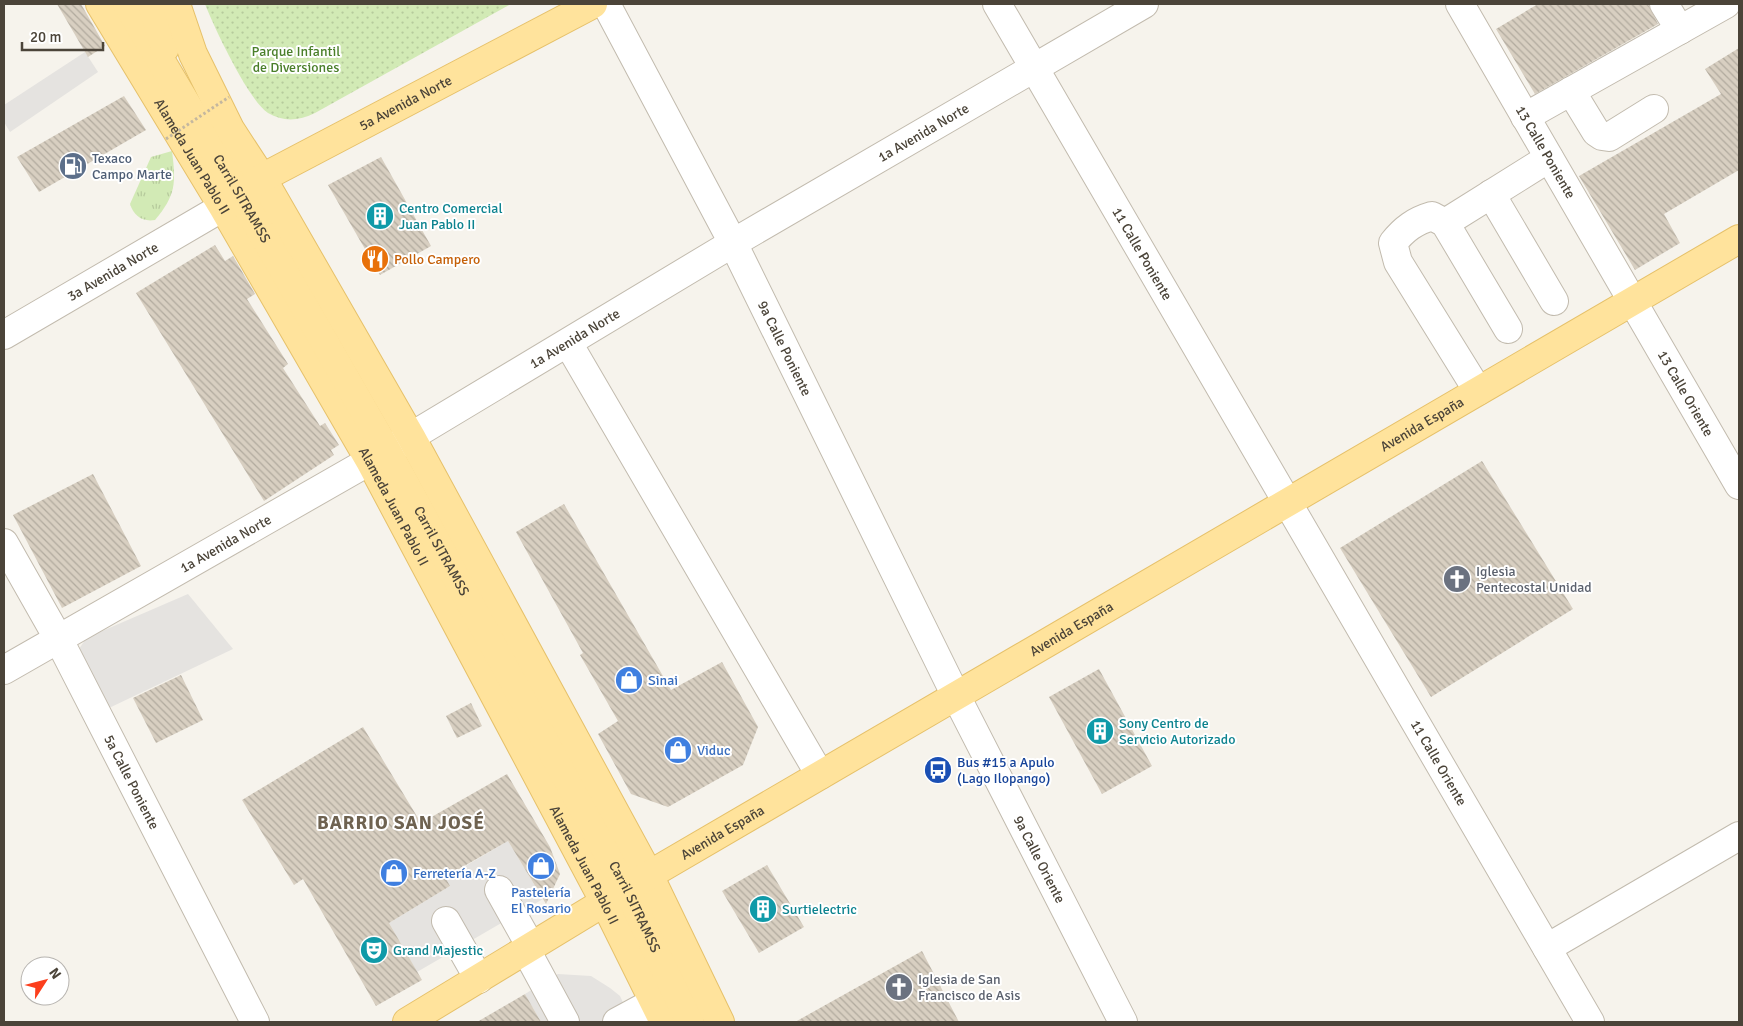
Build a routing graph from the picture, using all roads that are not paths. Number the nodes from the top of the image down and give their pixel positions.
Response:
1 (100, 4) edge
2 (127, 4) edge
3 (152, 4) edge
4 (176, 4) edge
5 (593, 4) edge
6 (606, 4) edge
7 (997, 4) edge
8 (1144, 4) edge
9 (1460, 4) edge
10 (1664, 4) edge
11 (1726, 4) edge
12 (1680, 30) junction
13 (1033, 67) junction
14 (178, 90) junction
15 (1571, 91) junction
16 (1654, 109) dead end
17 (1525, 117) junction
18 (1549, 158) junction
19 (242, 193) junction
20 (1491, 194) junction
21 (1445, 223) junction
22 (1739, 239) edge
23 (733, 243) junction
24 (1554, 301) dead end
25 (1632, 302) junction
26 (1508, 329) dead end
27 (4, 335) edge
28 (568, 343) junction
29 (1478, 392) junction
30 (411, 437) junction
31 (379, 456) junction
32 (1739, 485) edge
33 (1288, 502) junction
34 (4, 543) edge
35 (58, 638) junction
36 (4, 670) edge
37 (956, 696) junction
38 (820, 775) junction
39 (1739, 836) edge
40 (627, 888) junction
41 (499, 890) dead end
42 (446, 920) dead end
43 (1547, 948) junction
44 (529, 949) junction
45 (479, 979) junction
46 (659, 1012) edge
47 (255, 1022) edge
48 (407, 1022) edge
49 (565, 1022) edge
50 (618, 1022) edge
51 (690, 1022) edge
52 (720, 1022) edge
53 (1123, 1022) edge
54 (1590, 1022) edge

1 - 19 main road, Alameda Juan Pablo II
2 - 14 main road, Carril SITRAMSS
3 - 14 main road, Carril SITRAMSS
4 - 19 main road, Alameda Juan Pablo II
5 - 19 main road, 5a Avenida Norte
6 - 23 street, 9a Calle Poniente
7 - 13 street, 11 Calle Poniente
8 - 13 street, 1a Avenida Norte
9 - 17 street, 13 Calle Poniente
10 - 12 street
11 - 12 street
12 - 15 street
13 - 23 street, 1a Avenida Norte
13 - 33 street, 11 Calle Poniente
14 - 19 main road, Carril SITRAMSS
15 - 16 street
15 - 17 street
17 - 18 street, 13 Calle Poniente
18 - 20 street
18 - 25 street, 13 Calle Poniente
19 - 27 street, 3a Avenida Norte
19 - 30 main road, Alameda Juan Pablo II
19 - 31 main road, Carril SITRAMSS
20 - 21 street
20 - 24 street
21 - 26 street
21 - 29 street
22 - 25 main road, Avenida España
23 - 28 street, 1a Avenida Norte
23 - 37 street, 9a Calle Poniente
25 - 29 main road, Avenida España
25 - 32 street, 13 Calle Oriente
28 - 30 street, 1a Avenida Norte
28 - 38 street
29 - 33 main road, Avenida España
30 - 31 street, 1a Avenida Norte
30 - 40 main road, Alameda Juan Pablo II
31 - 35 street, 1a Avenida Norte
31 - 40 main road, Alameda Juan Pablo II
33 - 37 main road, Avenida España
33 - 43 street, 11 Calle Oriente
34 - 35 street, 5a Calle Poniente
35 - 36 street, 1a Avenida Norte
35 - 47 street, 5a Calle Poniente
37 - 38 main road, Avenida España
37 - 53 street, 9a Calle Oriente
38 - 40 main road, Avenida España
39 - 43 street
40 - 44 main road, Avenida España
40 - 46 main road, Alameda Juan Pablo II
40 - 51 main road, Carril SITRAMSS
40 - 52 main road, Alameda Juan Pablo II
41 - 44 street
42 - 45 street
43 - 54 street, 11 Calle Oriente
44 - 45 main road, Avenida España
44 - 49 street
45 - 48 main road, Avenida España
46 - 50 street

